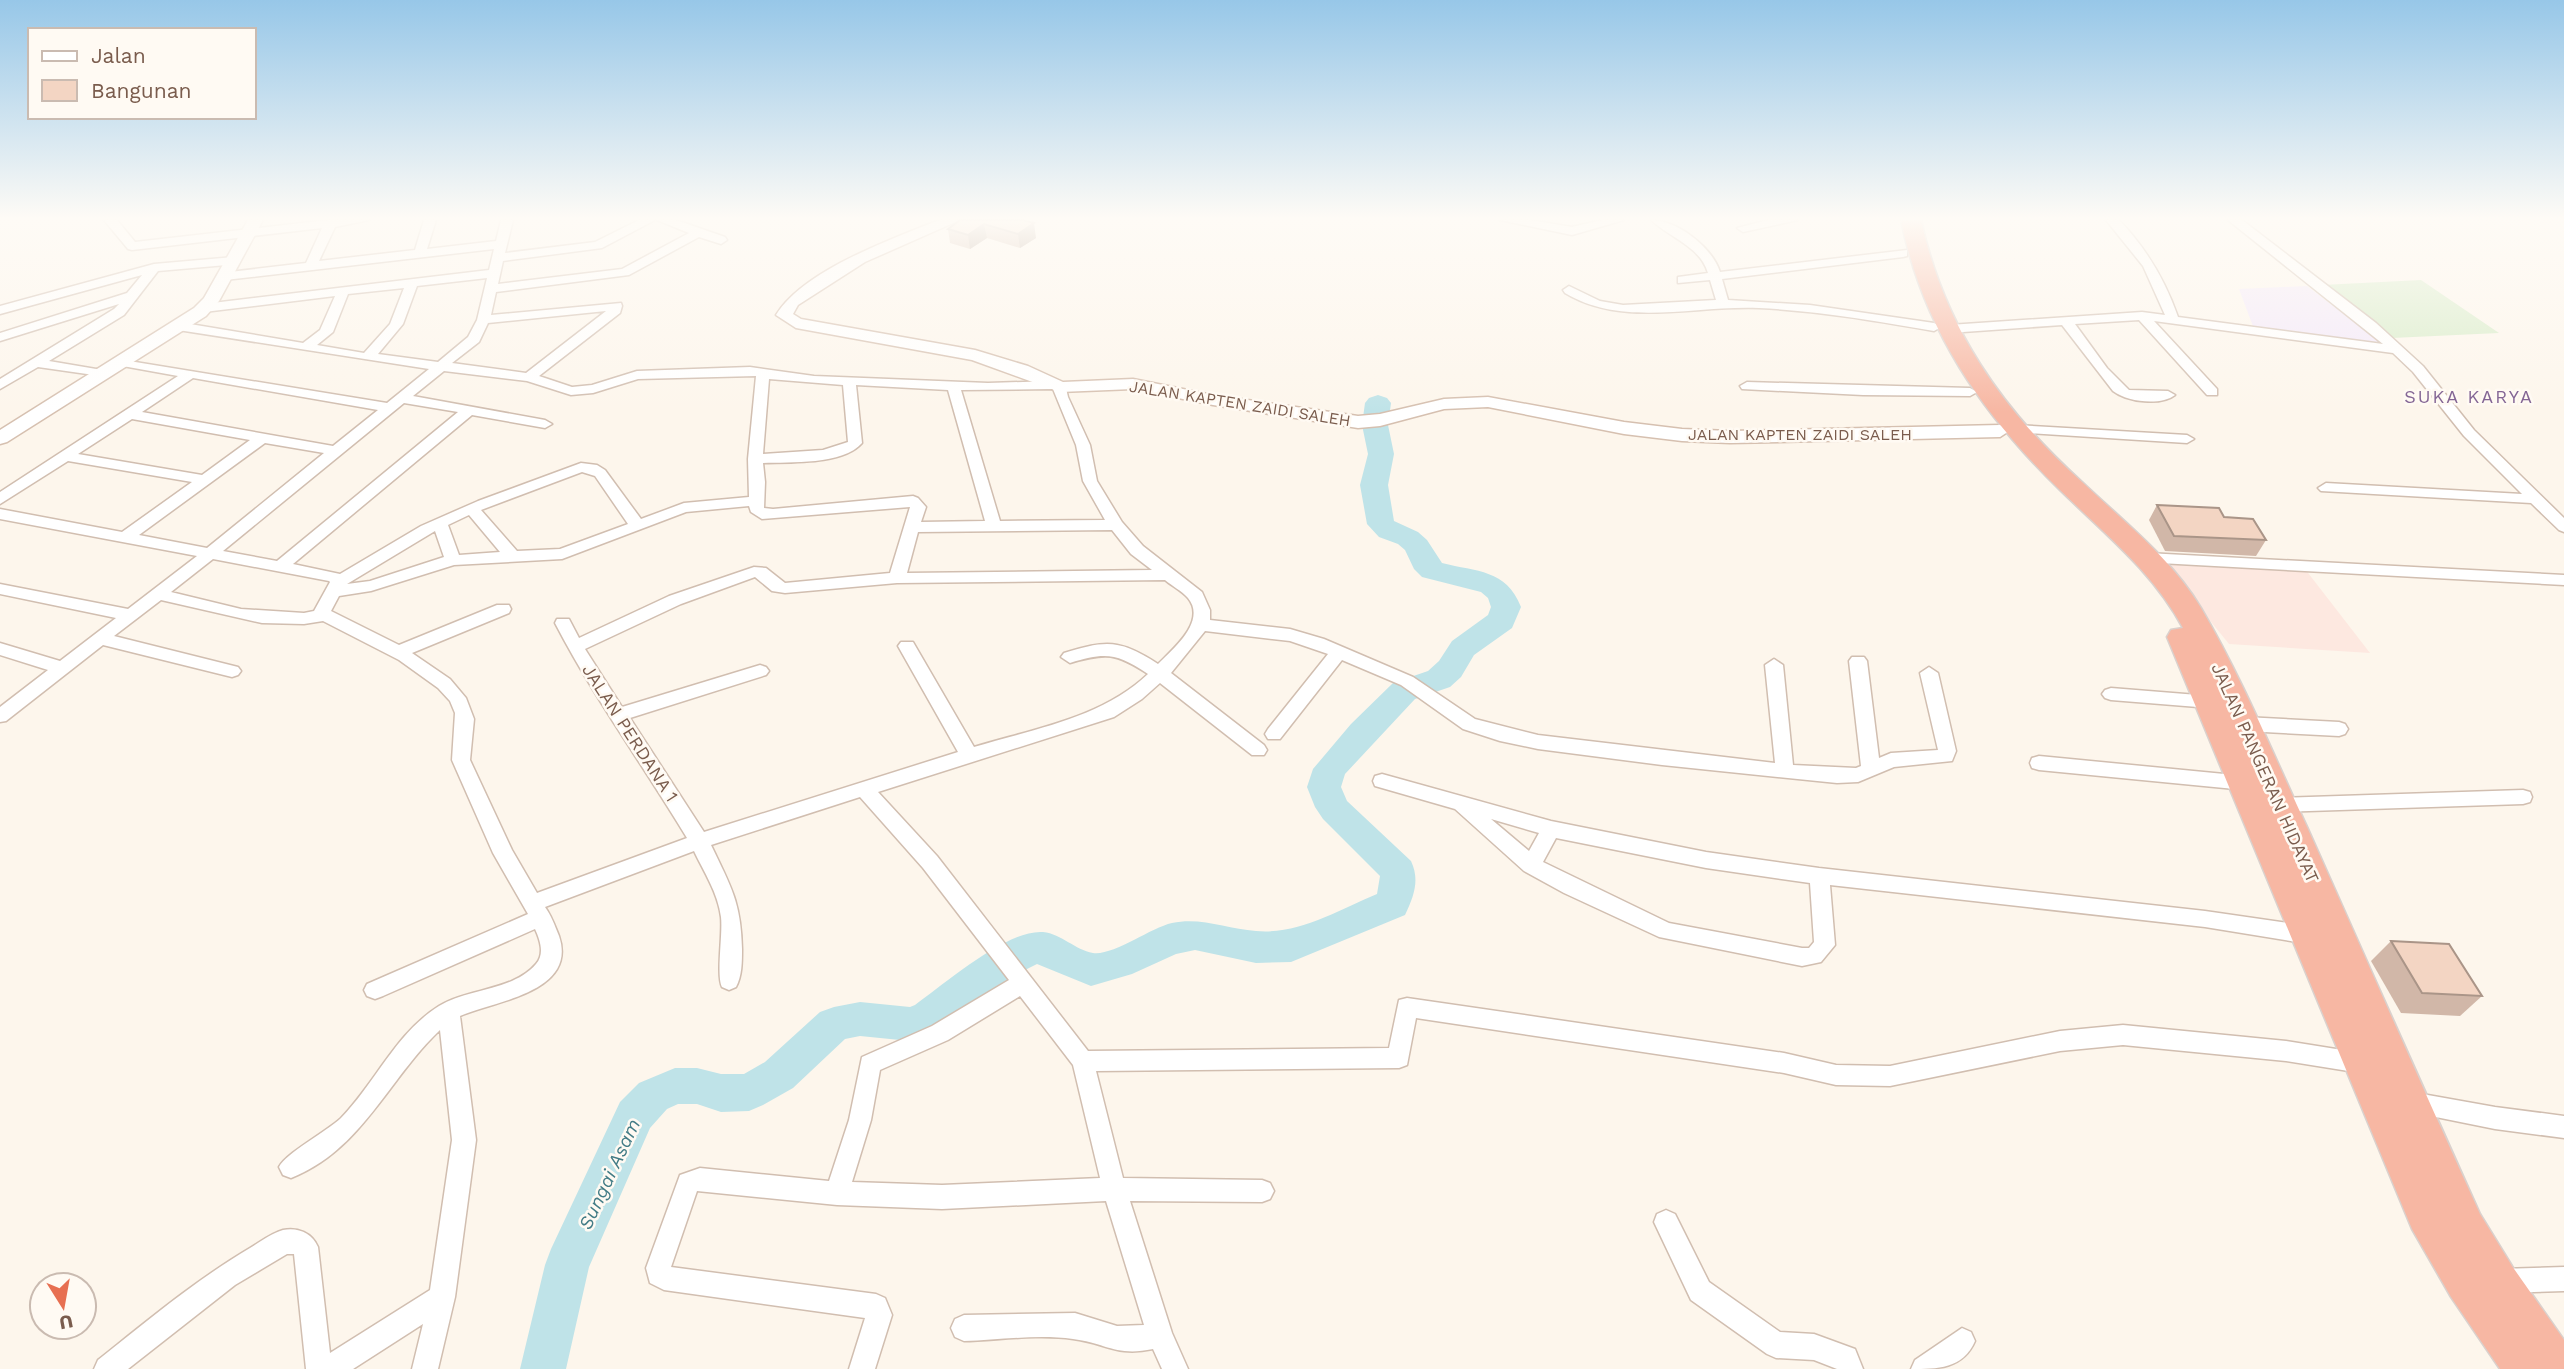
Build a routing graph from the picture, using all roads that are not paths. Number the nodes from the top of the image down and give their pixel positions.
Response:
1 (412, 283) edge
2 (96, 284) edge
3 (143, 284) edge
4 (219, 284) edge
5 (404, 284) edge
6 (492, 284) edge
7 (531, 284) edge
8 (820, 284) edge
9 (1717, 284) edge
10 (1914, 284) edge
11 (1927, 284) edge
12 (2159, 284) edge
13 (2314, 284) edge
14 (491, 289) junction
15 (1569, 290) dead end
16 (344, 291) junction
17 (135, 295) junction
18 (1723, 303) junction
19 (204, 308) junction
20 (0, 310) edge
21 (2142, 316) junction
22 (483, 320) junction
23 (2065, 320) junction
24 (2173, 320) junction
25 (178, 326) junction
26 (1942, 328) junction
27 (0, 337) edge
28 (306, 347) junction
29 (2397, 350) junction
30 (367, 358) junction
31 (122, 362) junction
32 (36, 363) junction
33 (445, 365) junction
34 (103, 374) junction
35 (190, 374) junction
36 (763, 375) junction
37 (529, 377) junction
38 (849, 381) junction
39 (0, 384) edge
40 (953, 385) junction
41 (1056, 386) junction
42 (1747, 386) dead end
43 (1970, 392) junction
44 (2212, 392) dead end
45 (2168, 395) dead end
46 (397, 403) junction
47 (469, 410) junction
48 (129, 414) junction
49 (545, 425) dead end
50 (2007, 430) junction
51 (0, 438) edge
52 (261, 439) junction
53 (2187, 439) dead end
54 (335, 451) junction
55 (64, 456) junction
56 (755, 459) junction
57 (205, 480) junction
58 (2326, 488) dead end
59 (0, 499) edge
60 (2535, 499) junction
61 (757, 501) junction
62 (472, 509) junction
63 (0, 514) edge
64 (440, 523) junction
65 (637, 525) junction
66 (1116, 525) junction
67 (994, 526) junction
68 (913, 527) junction
69 (2564, 527) edge
70 (126, 537) junction
71 (211, 553) junction
72 (514, 558) junction
73 (453, 560) junction
74 (281, 566) junction
75 (2150, 570) junction
76 (1168, 575) junction
77 (897, 578) junction
78 (2564, 580) edge
79 (336, 587) junction
80 (0, 589) edge
81 (157, 594) junction
82 (503, 609) dead end
83 (130, 615) junction
84 (325, 615) junction
85 (563, 623) dead end
86 (1201, 625) junction
87 (2191, 636) junction
88 (102, 639) junction
89 (576, 646) junction
90 (907, 646) dead end
91 (0, 649) edge
92 (398, 652) junction
93 (1339, 652) junction
94 (1070, 657) dead end
95 (1858, 661) dead end
96 (1774, 665) dead end
97 (63, 668) junction
98 (232, 671) dead end
99 (760, 671) dead end
100 (1929, 673) dead end
101 (1161, 675) junction
102 (2111, 694) dead end
103 (2210, 702) junction
104 (617, 715) junction
105 (0, 716) edge
106 (2245, 724) junction
107 (2339, 729) dead end
108 (1275, 734) dead end
109 (1258, 750) dead end
110 (969, 755) junction
111 (2039, 763) dead end
112 (1871, 769) junction
113 (1785, 772) junction
114 (1382, 781) dead end
115 (2245, 783) junction
116 (864, 789) junction
117 (2523, 797) dead end
118 (1461, 803) junction
119 (2280, 805) junction
120 (1551, 829) junction
121 (699, 841) junction
122 (1531, 865) junction
123 (1819, 876) junction
124 (536, 910) junction
125 (2324, 937) junction
126 (1019, 980) junction
127 (729, 981) dead end
128 (375, 990) dead end
129 (449, 1012) junction
130 (1083, 1062) junction
131 (2361, 1063) junction
132 (2412, 1102) junction
133 (2564, 1127) edge
134 (291, 1167) dead end
135 (1114, 1189) junction
136 (1262, 1191) dead end
137 (837, 1193) junction
138 (1666, 1222) dead end
139 (2564, 1279) edge
140 (2497, 1281) junction
141 (442, 1297) junction
142 (964, 1328) dead end
143 (1160, 1335) junction
144 (1962, 1341) dead end
145 (107, 1369) edge
146 (319, 1369) edge
147 (329, 1369) edge
148 (425, 1369) edge
149 (862, 1369) edge
150 (1175, 1369) edge
151 (1850, 1369) edge
152 (1924, 1369) edge
153 (2526, 1369) edge
154 (2558, 1369) edge

1 - 30 street
2 - 20 street
3 - 17 street
4 - 19 street
5 - 16 street
6 - 14 street
7 - 14 street
8 - 41 street, JALAN KAPTEN ZAIDI SALEH
9 - 18 street
10 - 26 highway, JALAN PANGERAN HIDAYAT
11 - 26 highway, JALAN PANGERAN HIDAYAT
12 - 24 street
13 - 29 street
14 - 22 street
15 - 18 street
16 - 19 street
16 - 28 street
17 - 27 street
17 - 32 street
18 - 26 street
19 - 25 street
21 - 23 street
21 - 24 street
21 - 44 street
22 - 33 street
22 - 37 street
23 - 26 street
23 - 45 street
24 - 29 street
25 - 28 street
25 - 31 street
26 - 43 highway, JALAN PANGERAN HIDAYAT
26 - 50 highway, JALAN PANGERAN HIDAYAT
28 - 30 street
29 - 60 street
30 - 33 street
31 - 34 street
31 - 35 street
32 - 34 street
32 - 39 street
33 - 37 street
33 - 46 street
34 - 51 street
35 - 46 street
35 - 48 street
36 - 37 street
36 - 38 street
36 - 56 street
38 - 40 street
38 - 56 street
40 - 41 street
40 - 67 street
41 - 50 street, JALAN KAPTEN ZAIDI SALEH
41 - 66 street
42 - 43 street
43 - 50 highway, JALAN PANGERAN HIDAYAT
46 - 47 street
46 - 54 street
47 - 49 street
47 - 74 street
48 - 52 street
48 - 55 street
50 - 53 street
50 - 75 highway, JALAN PANGERAN HIDAYAT
52 - 54 street
52 - 57 street
54 - 71 street
55 - 57 street
55 - 59 street
56 - 61 street
57 - 70 street
58 - 60 street
60 - 69 street
61 - 65 street
61 - 68 street
62 - 64 street
62 - 65 street
62 - 72 street
63 - 70 street
64 - 73 street
64 - 79 street
65 - 72 street
66 - 67 street
66 - 76 street
67 - 68 street
68 - 77 street
70 - 71 street
71 - 74 street
71 - 81 street
72 - 73 street
73 - 79 street
74 - 79 street
75 - 78 street
75 - 87 highway, JALAN PANGERAN HIDAYAT
76 - 77 street
76 - 86 street
77 - 89 street
79 - 84 street
80 - 83 street
81 - 83 street
81 - 84 street
82 - 92 street
83 - 88 street
84 - 92 street
85 - 89 street, JALAN PERDANA 1
86 - 93 street
86 - 101 street
87 - 103 highway, JALAN PANGERAN HIDAYAT
87 - 106 highway, JALAN PANGERAN HIDAYAT
88 - 97 street
88 - 98 street
89 - 104 street, JALAN PERDANA 1
90 - 110 street
91 - 97 street
92 - 124 street
93 - 108 street
93 - 113 street
94 - 101 street
95 - 112 street
96 - 113 street
97 - 105 street
99 - 104 street
100 - 112 street
101 - 109 street
101 - 110 street
102 - 103 street
103 - 115 highway, JALAN PANGERAN HIDAYAT
104 - 121 street, JALAN PERDANA 1
106 - 107 street
106 - 119 highway, JALAN PANGERAN HIDAYAT
110 - 116 street
111 - 115 street
112 - 113 street
114 - 118 street
115 - 125 highway, JALAN PANGERAN HIDAYAT
116 - 121 street
116 - 126 street
117 - 119 street
118 - 120 street
118 - 122 street
119 - 125 highway, JALAN PANGERAN HIDAYAT
120 - 122 street
120 - 123 street
121 - 124 street
121 - 127 street, JALAN PERDANA 1
122 - 123 street
123 - 125 street
124 - 128 street
124 - 129 street
125 - 131 highway, JALAN PANGERAN HIDAYAT
125 - 132 highway, JALAN PANGERAN HIDAYAT
126 - 130 street
126 - 137 street
129 - 134 street
129 - 141 street
130 - 131 street
130 - 135 street
131 - 153 highway, JALAN PANGERAN HIDAYAT
132 - 133 street
132 - 140 highway, JALAN PANGERAN HIDAYAT
135 - 136 street
135 - 137 street
135 - 143 street
137 - 149 street
138 - 151 street
139 - 140 street
140 - 154 highway, JALAN PANGERAN HIDAYAT
141 - 147 street
141 - 148 street
142 - 143 street
143 - 150 street
144 - 152 street
145 - 146 street

